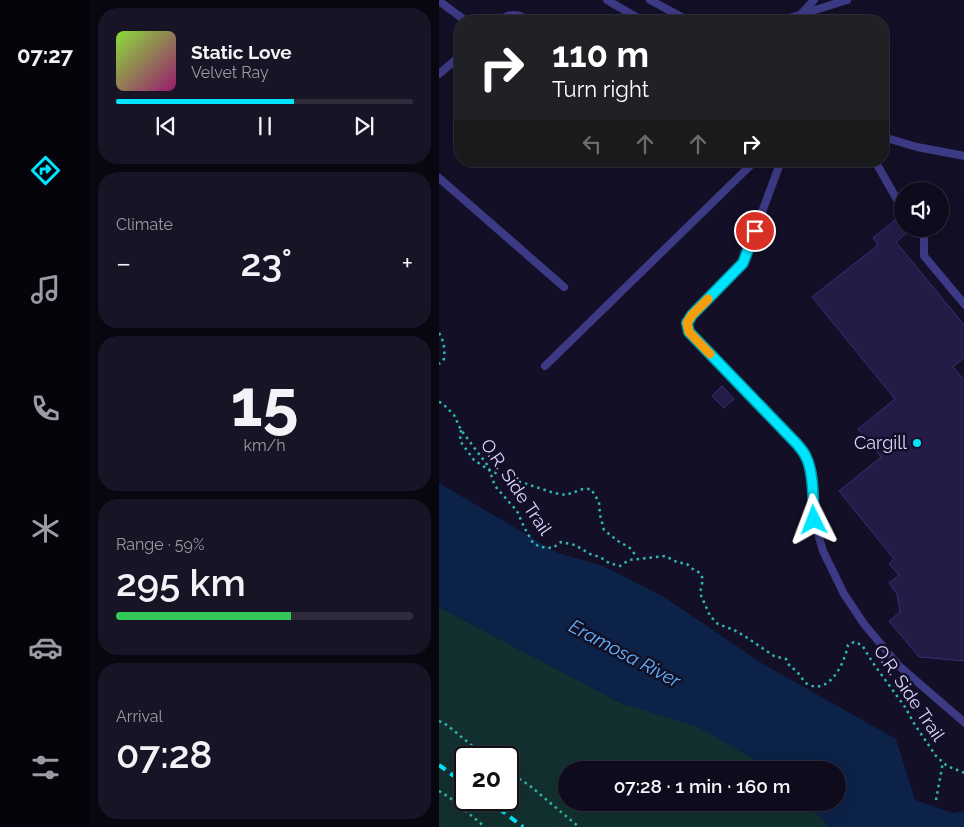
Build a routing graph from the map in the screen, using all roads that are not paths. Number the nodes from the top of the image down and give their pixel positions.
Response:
1 (607, 0) edge
2 (650, 0) edge
3 (814, 0) edge
4 (847, 0) edge
5 (439, 1) edge
6 (802, 13) junction
7 (458, 15) edge
8 (633, 15) edge
9 (678, 15) edge
10 (796, 15) edge
11 (454, 61) edge
12 (439, 74) edge
13 (889, 139) edge
14 (964, 156) edge
15 (779, 167) edge
16 (878, 167) edge
17 (748, 168) edge
18 (439, 178) edge
19 (894, 194) edge
20 (924, 237) edge
21 (564, 287) dead end
22 (964, 305) edge
23 (545, 366) dead end
24 (964, 723) edge

1 - 8 lane
2 - 9 lane
3 - 6 lane
4 - 6 lane
5 - 7 lane
6 - 10 lane
11 - 12 lane
13 - 14 lane
15 - 24 lane
16 - 19 lane
17 - 23 lane
18 - 21 lane
20 - 22 lane

